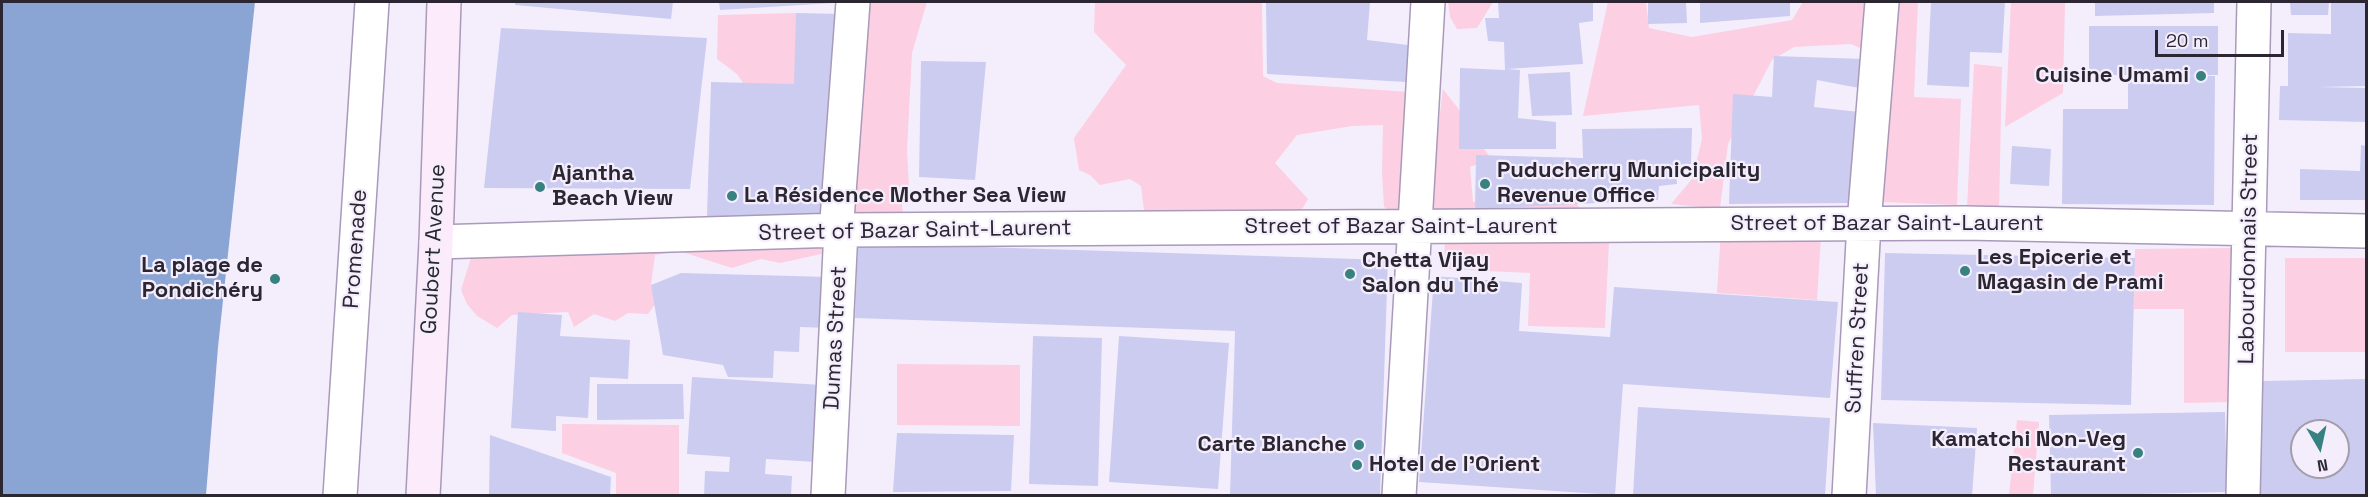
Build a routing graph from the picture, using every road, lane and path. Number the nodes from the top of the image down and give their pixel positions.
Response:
1 (372, 2) edge
2 (444, 2) edge
3 (853, 2) edge
4 (1428, 2) edge
5 (1882, 2) edge
6 (2254, 2) edge
7 (1864, 223) junction
8 (1416, 227) junction
9 (2250, 228) junction
10 (841, 230) junction
11 (2367, 231) edge
12 (436, 242) junction
13 (340, 495) edge
14 (423, 495) edge
15 (828, 495) edge
16 (1399, 495) edge
17 (1849, 495) edge
18 (2243, 495) edge

1 - 13 street, Promenade
2 - 12 street, Goubert Avenue
3 - 10 street, Dumas Street
4 - 8 street
5 - 7 street, Suffren Street
6 - 9 street, Labourdonnais Street
7 - 8 street, Street of Bazar Saint-Laurent
7 - 9 street, Street of Bazar Saint-Laurent
7 - 17 street, Suffren Street
8 - 10 street, Street of Bazar Saint-Laurent
8 - 16 street
9 - 11 street, Street of Bazar Saint-Laurent
9 - 18 street, Labourdonnais Street
10 - 12 street, Street of Bazar Saint-Laurent
10 - 15 street, Dumas Street
12 - 14 street, Goubert Avenue

